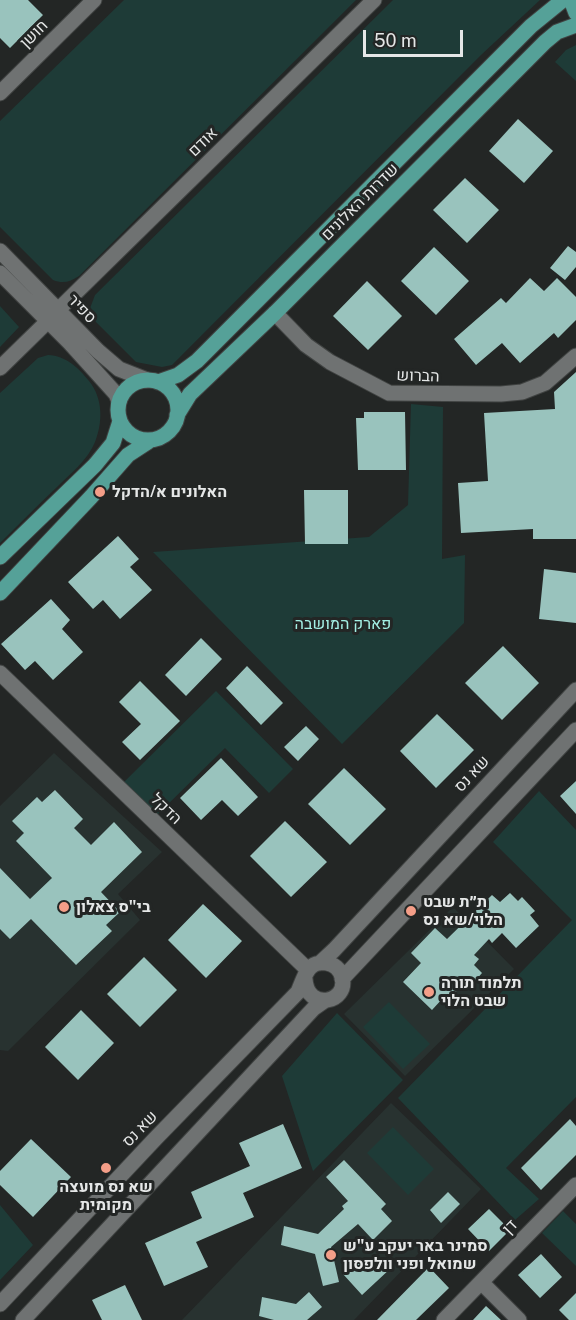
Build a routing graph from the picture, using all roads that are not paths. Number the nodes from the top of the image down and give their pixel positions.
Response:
1 (94, 0) edge
2 (374, 0) edge
3 (562, 0) edge
4 (571, 0) edge
5 (576, 13) edge
6 (576, 25) edge
7 (0, 93) edge
8 (0, 251) edge
9 (0, 273) edge
10 (275, 313) junction
11 (53, 316) junction
12 (576, 356) edge
13 (0, 368) edge
14 (152, 381) junction
15 (119, 401) junction
16 (177, 415) junction
17 (120, 421) junction
18 (151, 440) junction
19 (0, 557) edge
20 (0, 593) edge
21 (0, 673) edge
22 (576, 690) edge
23 (576, 730) edge
24 (311, 971) junction
25 (342, 979) junction
26 (324, 1000) junction
27 (576, 1185) edge
28 (481, 1282) junction
29 (0, 1304) edge
30 (23, 1320) edge
31 (444, 1320) edge
32 (519, 1320) edge

1 - 7 street, חושן
2 - 11 street, אודם
3 - 14 main road, שדרות האלונים
4 - 5 main road
6 - 10 main road, שדרות האלונים
8 - 11 street, ספיר
9 - 11 street, ספיר
10 - 12 street, הברוש
10 - 16 main road, שדרות האלונים
11 - 13 street, אודם
11 - 14 street, ספיר
11 - 15 street, ספיר
14 - 15 main road
14 - 16 main road
15 - 17 main road
16 - 18 main road
17 - 18 main road
17 - 19 main road
18 - 20 main road
21 - 24 street, הדקל
22 - 24 street, שא נס
23 - 25 street
24 - 25 street
24 - 26 street
24 - 29 street, שא נס
25 - 26 street
26 - 30 street
27 - 28 street, דן
28 - 31 street, דן
28 - 32 street

